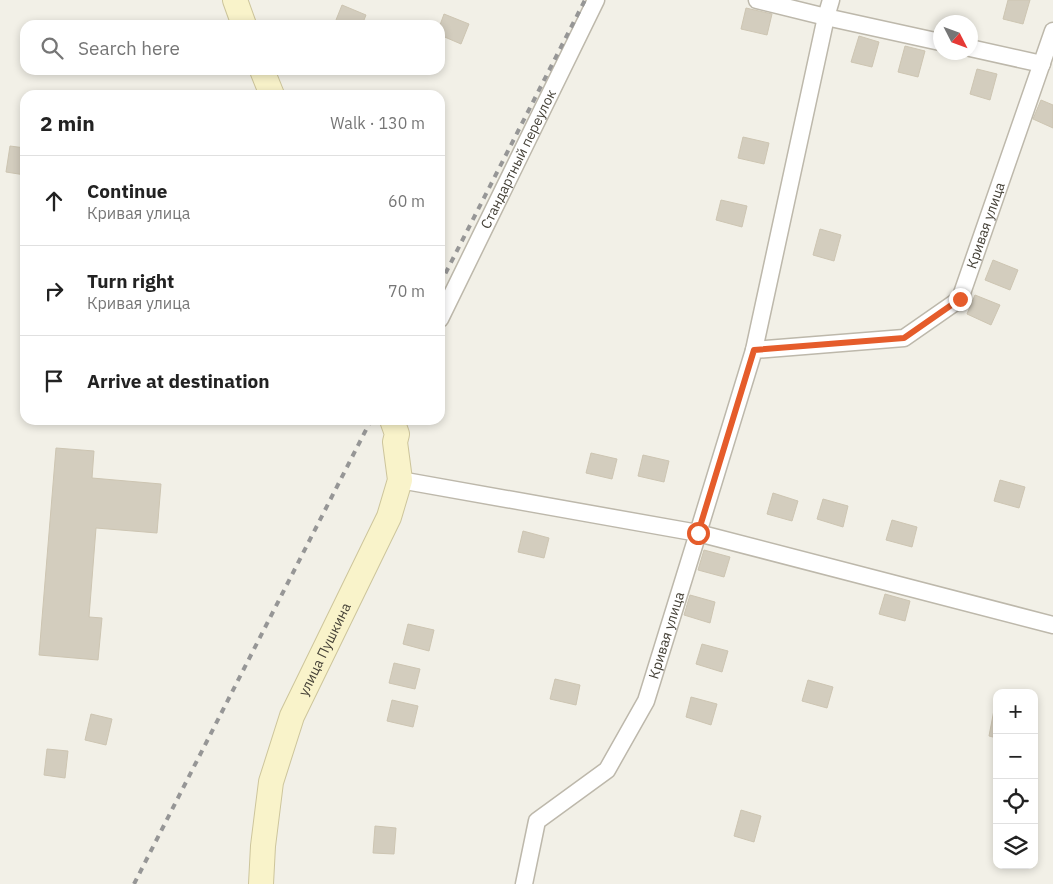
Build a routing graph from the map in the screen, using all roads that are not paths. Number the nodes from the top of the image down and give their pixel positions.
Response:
1 (235, 0) edge
2 (596, 0) edge
3 (757, 0) edge
4 (831, 0) edge
5 (826, 17) junction
6 (242, 20) edge
7 (1053, 31) edge
8 (933, 40) edge
9 (978, 50) edge
10 (1042, 64) junction
11 (264, 75) edge
12 (270, 90) edge
13 (445, 309) edge
14 (754, 350) junction
15 (397, 425) edge
16 (400, 480) junction
17 (698, 533) junction
18 (1053, 625) edge
19 (261, 884) edge
20 (524, 884) edge

1 - 6 main road
2 - 13 street, Стандартный переулок
3 - 5 street
4 - 5 street, Кривая улица
5 - 8 street
5 - 14 street, Кривая улица
7 - 10 street, Кривая улица
9 - 10 street
10 - 14 street, Кривая улица
11 - 12 main road
14 - 17 street, Кривая улица
15 - 16 main road, улица Пушкина
16 - 17 street
16 - 19 main road, улица Пушкина
17 - 18 street
17 - 20 street, Кривая улица

